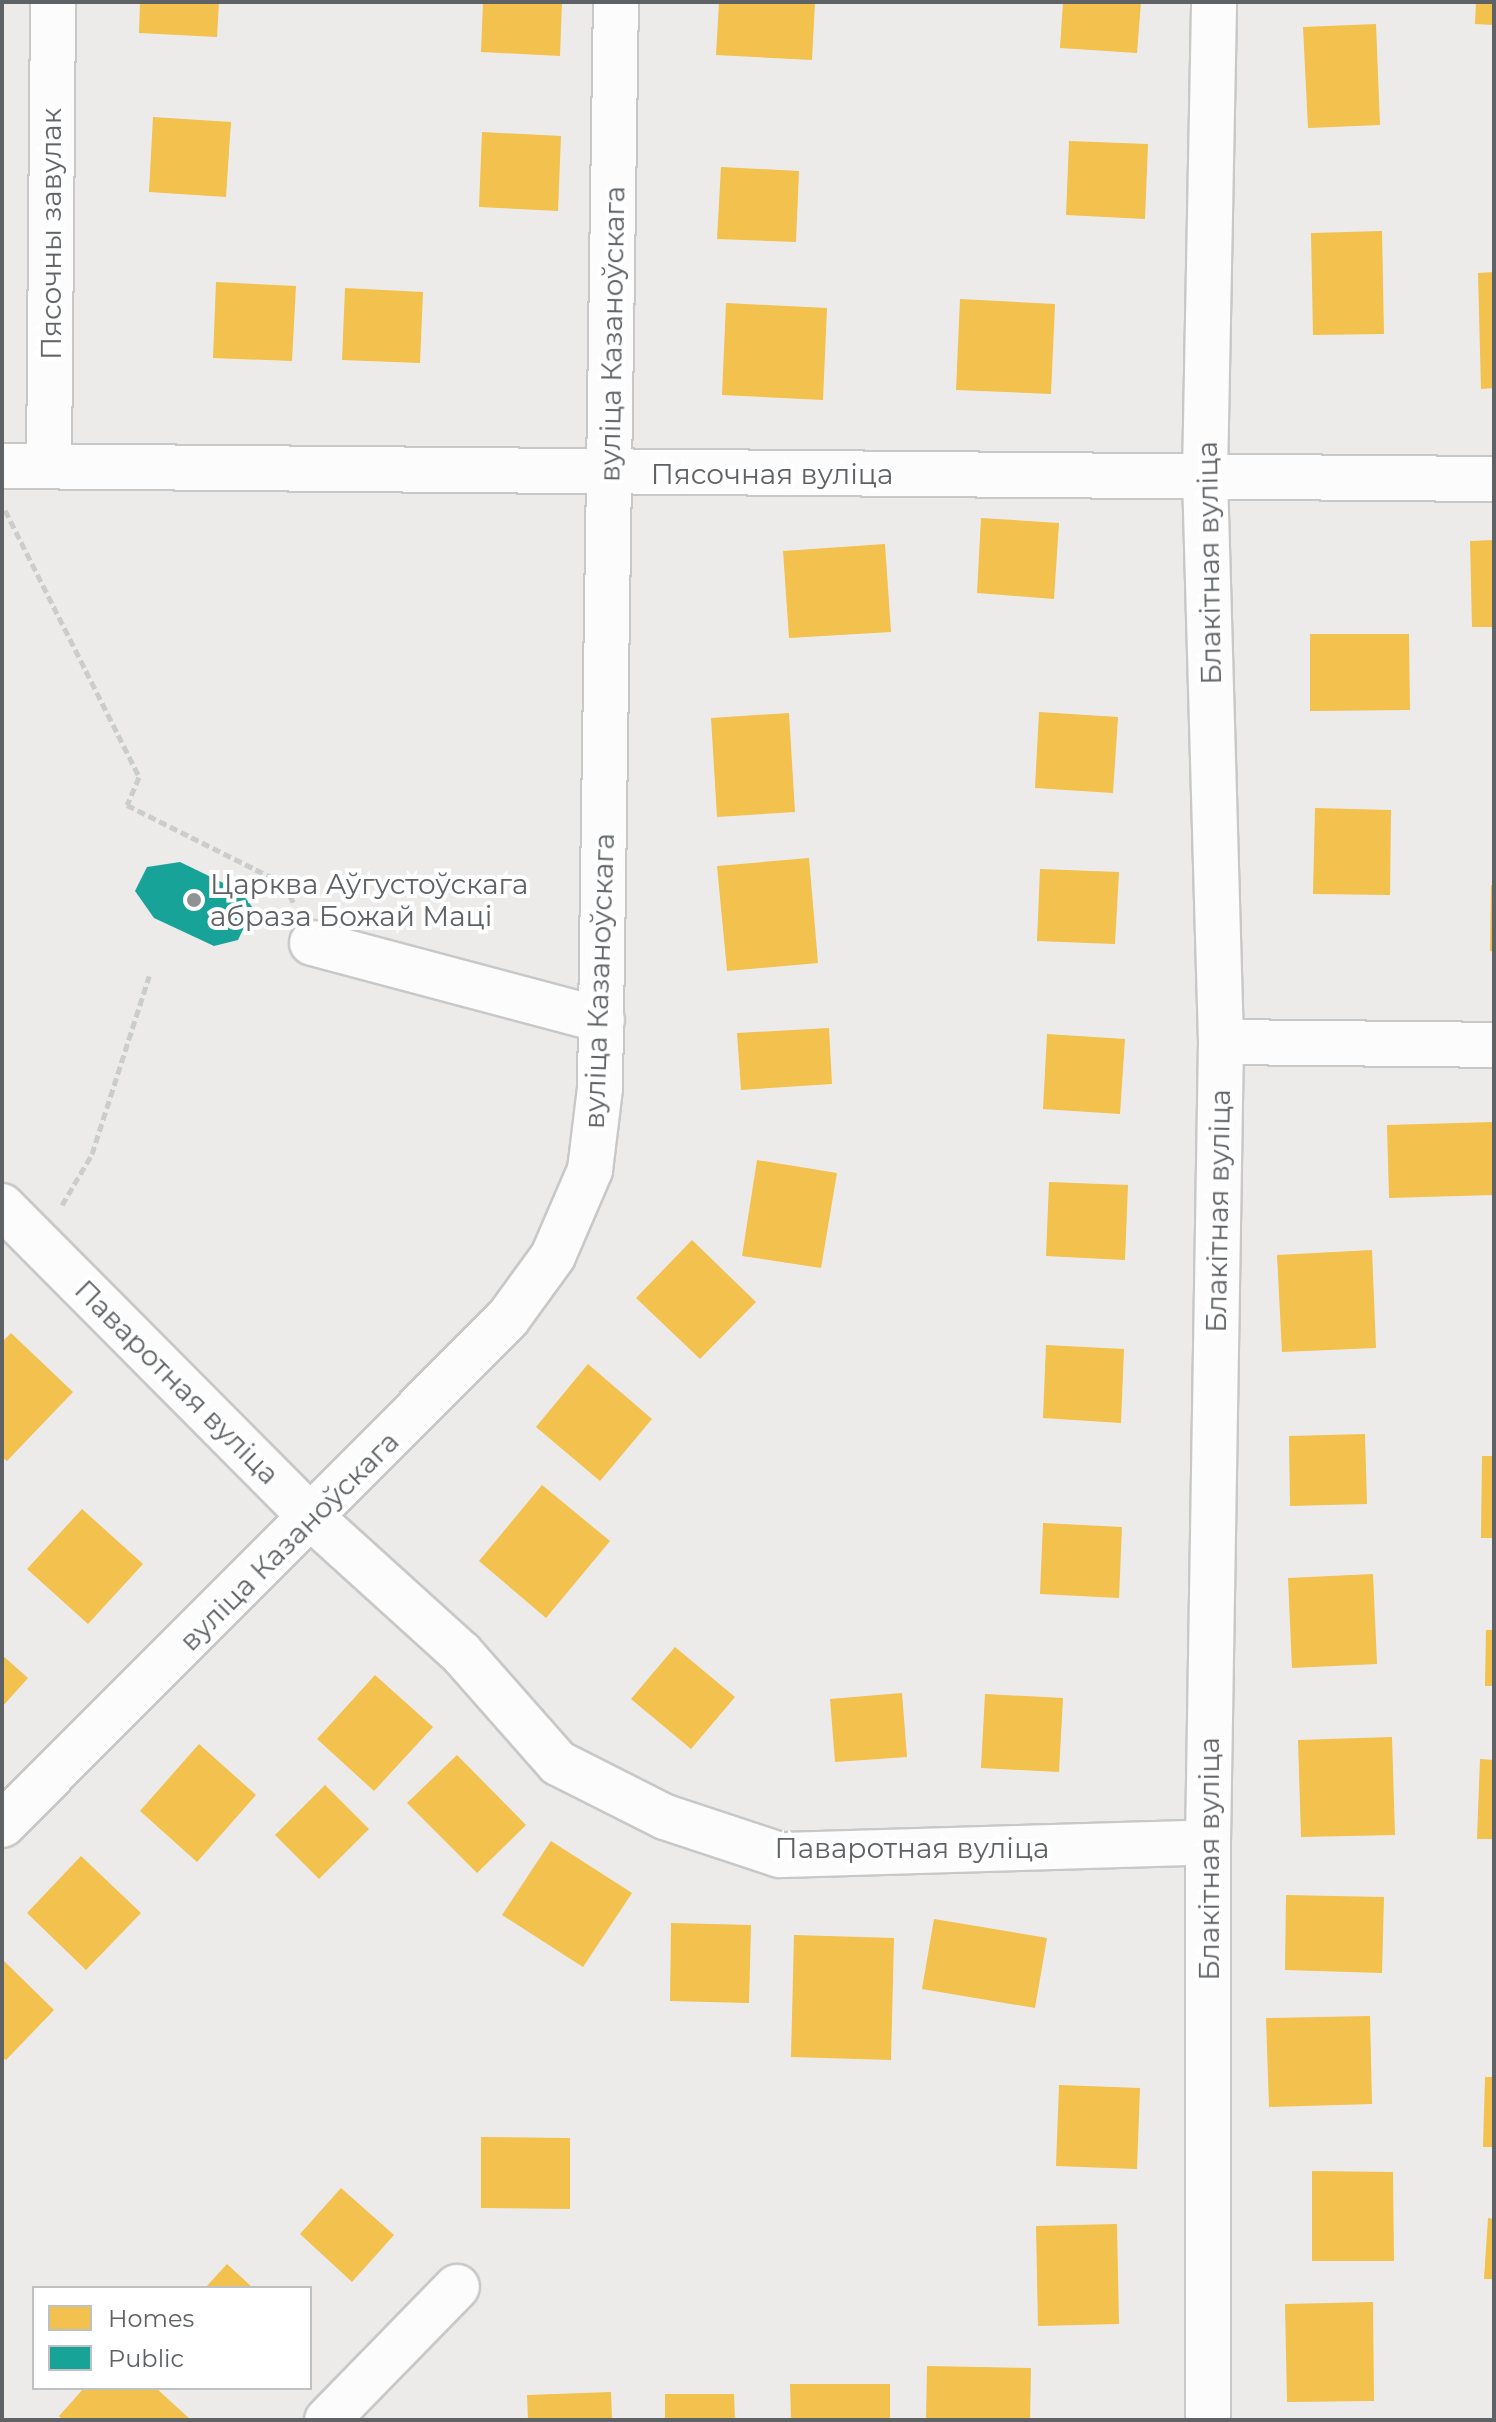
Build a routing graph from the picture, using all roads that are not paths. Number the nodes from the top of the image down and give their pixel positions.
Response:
1 (53, 2) edge
2 (616, 2) edge
3 (1214, 2) edge
4 (49, 465) junction
5 (2, 466) edge
6 (610, 473) junction
7 (1205, 475) junction
8 (1494, 479) edge
9 (312, 943) road end
10 (602, 1020) junction
11 (1221, 1042) junction
12 (1494, 1045) edge
13 (2, 1206) edge
14 (312, 1518) junction
15 (2, 1825) edge
16 (1208, 1842) junction
17 (457, 2287) dead end
18 (327, 2420) edge
19 (1208, 2420) edge

1 - 4 street, Пясочны завулак
2 - 6 street, вуліца Казаноўскага
3 - 7 street, Блакітная вуліца
4 - 5 street, Пясочная вуліца
4 - 6 street, Пясочная вуліца
6 - 7 street, Пясочная вуліца
6 - 10 street, вуліца Казаноўскага
7 - 8 street, Пясочная вуліца
7 - 11 street, Блакітная вуліца
9 - 10 street
10 - 14 street, вуліца Казаноўскага
11 - 12 street
11 - 16 street, Блакітная вуліца
13 - 14 street, Паваротная вуліца
14 - 15 street, вуліца Казаноўскага
14 - 16 street, Паваротная вуліца
16 - 19 street, Блакітная вуліца
17 - 18 street

